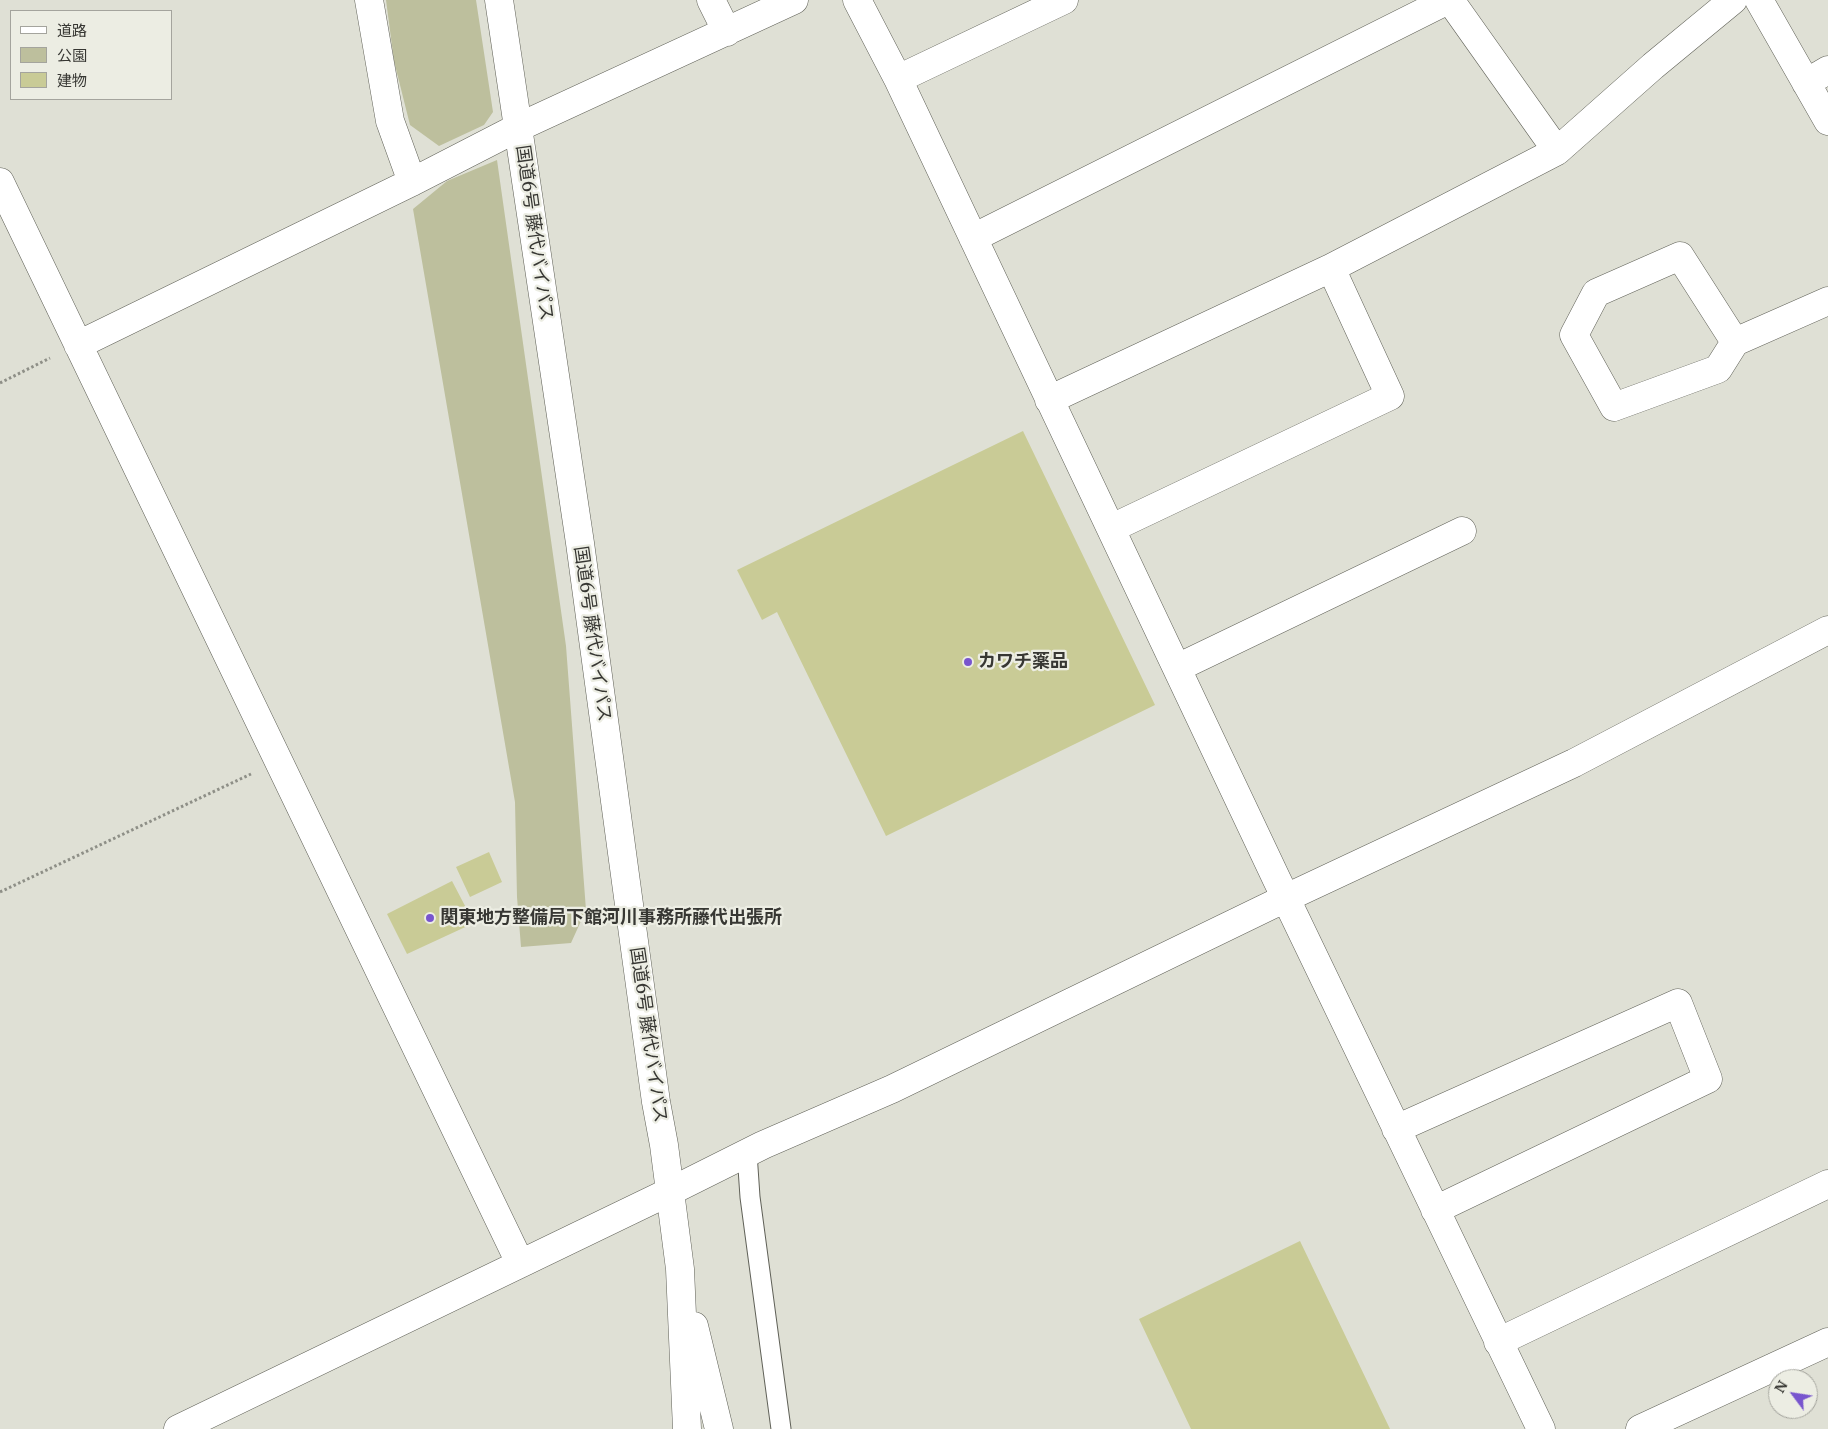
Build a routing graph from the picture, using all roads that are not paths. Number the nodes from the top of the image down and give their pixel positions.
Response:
1 (369, 0) edge
2 (499, 0) edge
3 (710, 0) edge
4 (794, 0) edge
5 (857, 0) edge
6 (1064, 0) edge
7 (1449, 0) edge
8 (1733, 0) edge
9 (1758, 0) edge
10 (727, 32) junction
11 (1817, 76) edge
12 (898, 79) junction
13 (1828, 121) edge
14 (519, 127) junction
15 (1557, 151) junction
16 (0, 182) edge
17 (412, 182) junction
18 (973, 238) junction
19 (1331, 268) junction
20 (1828, 301) edge
21 (1735, 342) junction
22 (78, 345) junction
23 (1049, 400) junction
24 (1112, 528) junction
25 (1462, 531) dead end
26 (1828, 630) edge
27 (1177, 668) junction
28 (1286, 898) junction
29 (1396, 1129) junction
30 (747, 1153) junction
31 (1828, 1184) edge
32 (669, 1192) junction
33 (1434, 1210) junction
34 (520, 1263) junction
35 (680, 1269) junction
36 (1498, 1342) junction
37 (1828, 1342) edge
38 (178, 1429) edge
39 (687, 1429) edge
40 (719, 1429) edge
41 (782, 1429) edge
42 (1540, 1429) edge
43 (1640, 1429) edge

1 - 17 main road
2 - 14 main road, 国道6号 藤代バイパス
3 - 10 main road
4 - 10 main road
5 - 12 main road
6 - 12 main road
7 - 15 main road
7 - 18 main road
8 - 15 main road
9 - 11 main road
10 - 14 main road
11 - 13 main road
12 - 18 main road
14 - 17 main road
14 - 32 main road, 国道6号 藤代バイパス
15 - 19 main road
16 - 22 main road
17 - 22 main road
18 - 23 main road
19 - 23 main road
19 - 24 main road
20 - 21 main road
21 - 21 main road
22 - 34 main road
23 - 24 main road
24 - 27 main road
25 - 27 main road
26 - 28 main road
27 - 28 main road
28 - 29 main road
28 - 30 main road
29 - 33 main road
29 - 33 main road
30 - 32 main road
30 - 41 lane
31 - 36 main road
32 - 34 main road
32 - 35 main road, 国道6号 藤代バイパス
33 - 36 main road
34 - 38 main road
35 - 39 main road, 国道6号 藤代バイパス
35 - 40 main road, 国道6号 藤代バイパス
36 - 42 main road
37 - 43 main road

